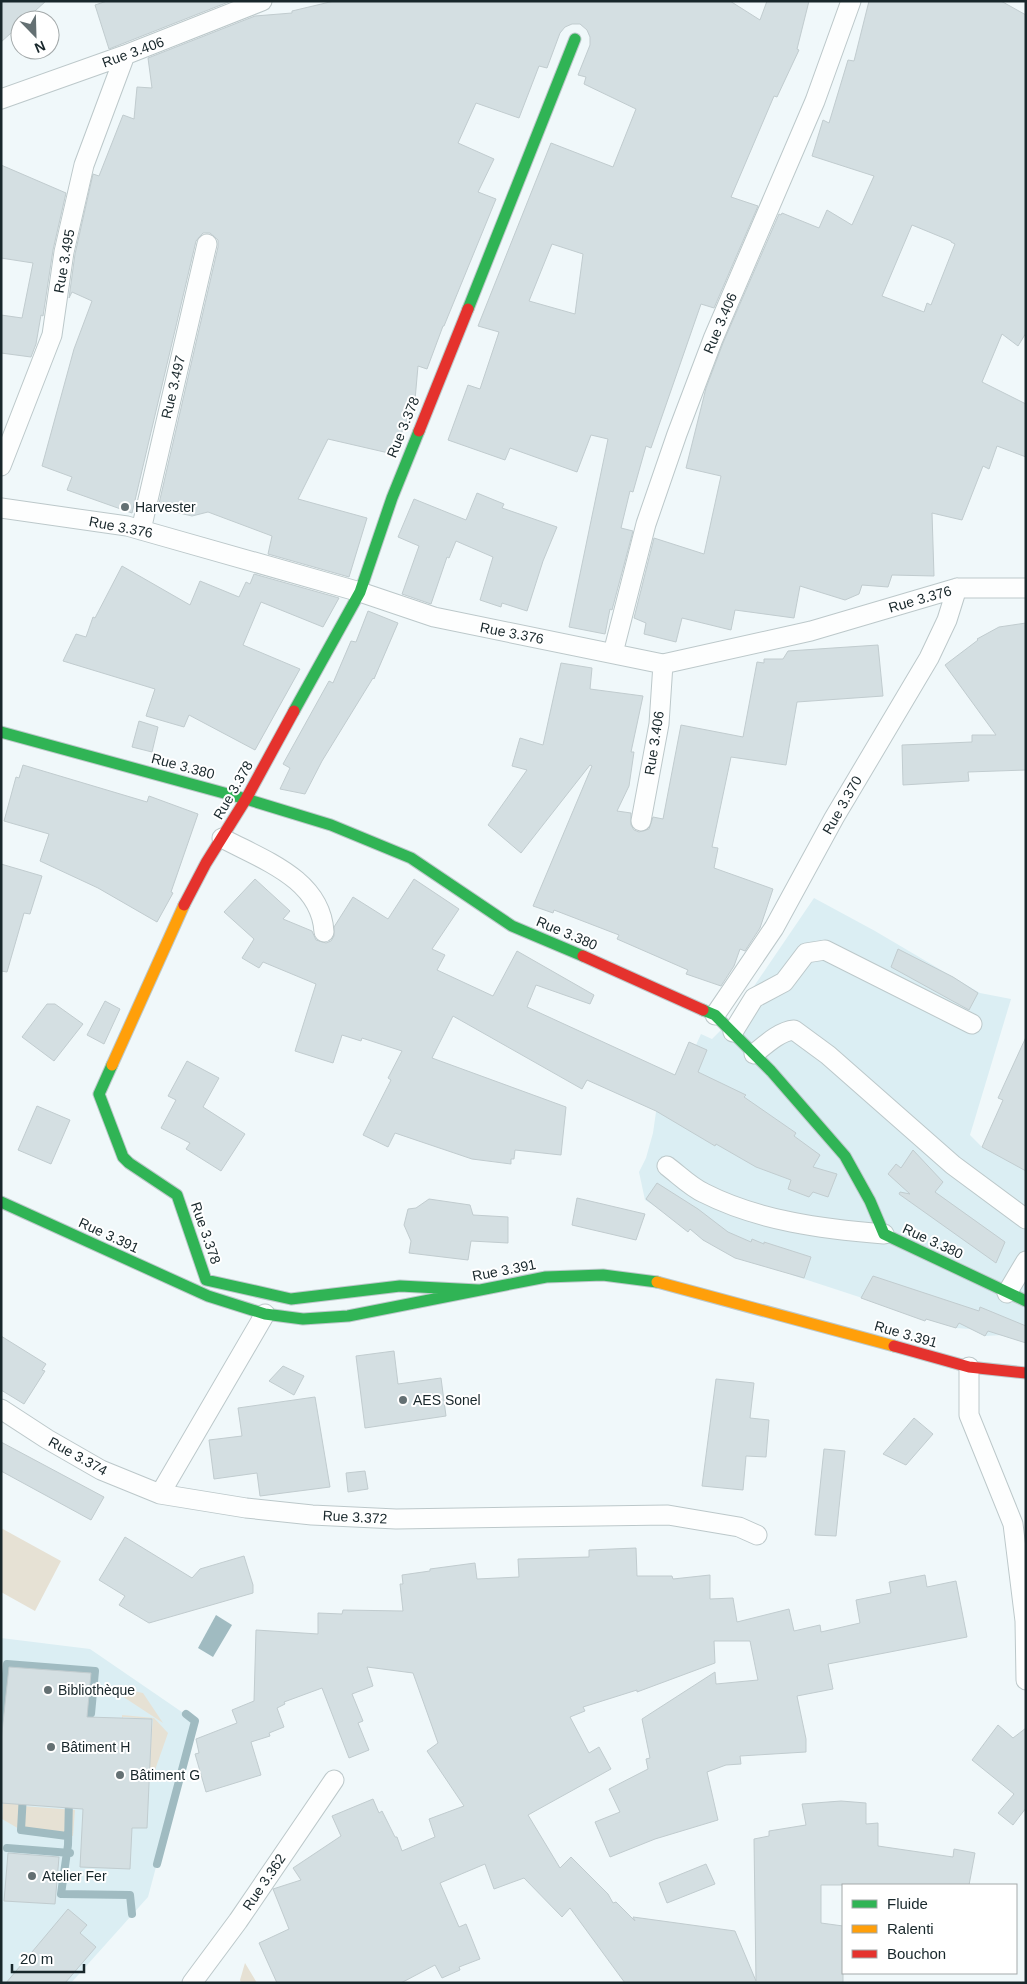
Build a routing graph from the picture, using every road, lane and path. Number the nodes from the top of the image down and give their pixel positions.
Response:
1 (262, 1) edge
2 (851, 1) edge
3 (574, 39) dead end
4 (125, 55) junction
5 (1, 99) edge
6 (207, 244) dead end
7 (1, 466) edge
8 (1, 508) edge
9 (141, 530) junction
10 (957, 588) junction
11 (1026, 588) edge
12 (360, 592) junction
13 (613, 653) junction
14 (663, 664) junction
15 (1, 732) edge
16 (246, 799) junction
17 (641, 821) dead end
18 (222, 838) junction
19 (324, 932) dead end
20 (715, 1015) junction
21 (972, 1024) dead end
22 (733, 1032) junction
23 (754, 1054) junction
24 (667, 1166) dead end
25 (2, 1203) edge
26 (1026, 1220) edge
27 (884, 1234) junction
28 (1026, 1261) edge
29 (478, 1290) junction
30 (1007, 1292) junction
31 (1026, 1301) edge
32 (265, 1314) junction
33 (969, 1367) junction
34 (1026, 1373) edge
35 (1, 1409) edge
36 (160, 1494) junction
37 (757, 1535) dead end
38 (1026, 1680) edge
39 (334, 1780) dead end
40 (192, 1983) edge

1 - 4 street, Rue 3.406
2 - 13 street, Rue 3.406
3 - 12 street, Rue 3.378
4 - 5 street, Rue 3.406
4 - 7 street, Rue 3.495
6 - 9 street, Rue 3.497
8 - 9 street, Rue 3.376
9 - 12 street, Rue 3.376
10 - 11 street, Rue 3.376
10 - 14 street, Rue 3.376
10 - 20 street, Rue 3.370
12 - 13 street, Rue 3.376
12 - 16 street, Rue 3.378
13 - 14 street, Rue 3.376
14 - 17 street, Rue 3.406
15 - 16 street, Rue 3.380
16 - 18 street, Rue 3.378
16 - 20 street, Rue 3.380
18 - 19 street
18 - 29 street, Rue 3.378
20 - 22 street, Rue 3.380
21 - 22 street
22 - 23 street, Rue 3.380
23 - 26 street
23 - 27 street, Rue 3.380
24 - 27 street
25 - 32 street, Rue 3.391
27 - 30 street, Rue 3.380
28 - 30 street
29 - 32 street, Rue 3.391
29 - 33 street, Rue 3.391
30 - 31 street, Rue 3.380
32 - 36 street
33 - 34 street, Rue 3.391
33 - 38 street
35 - 36 street, Rue 3.374
36 - 37 street, Rue 3.372
39 - 40 street, Rue 3.362

